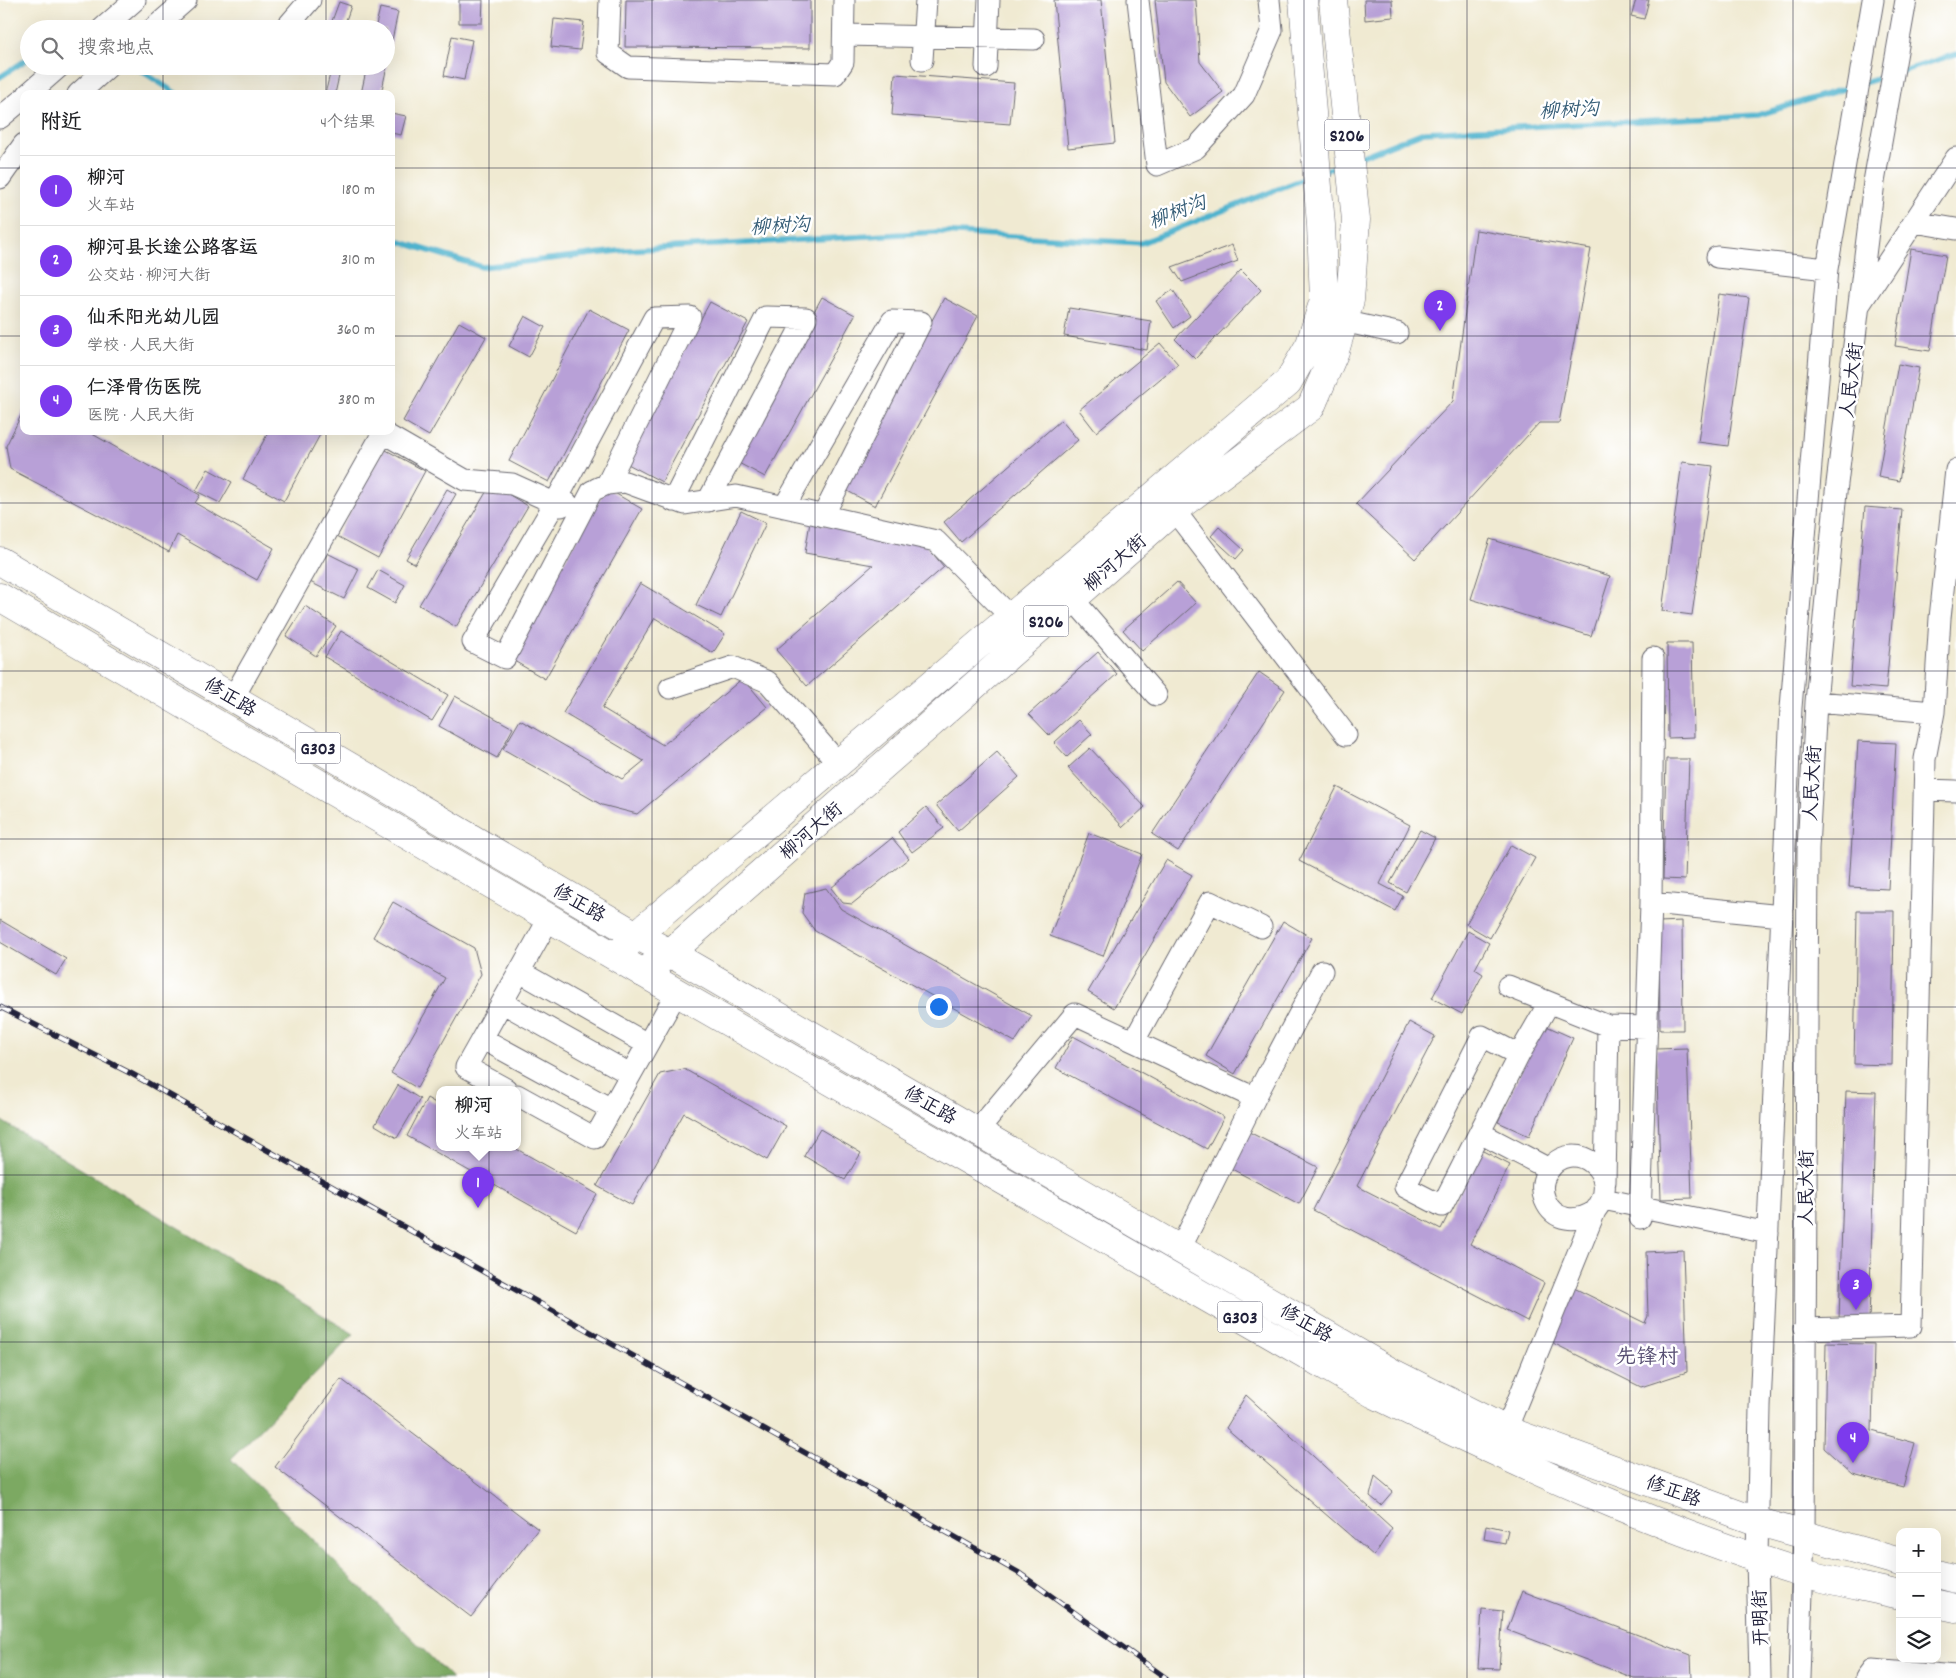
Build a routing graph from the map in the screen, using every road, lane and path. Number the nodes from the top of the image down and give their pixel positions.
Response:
1 (135, 0) edge
2 (186, 0) edge
3 (310, 0) edge
4 (610, 0) edge
5 (844, 0) edge
6 (926, 0) edge
7 (989, 0) edge
8 (1138, 0) edge
9 (1269, 0) edge
10 (1303, 0) edge
11 (1333, 0) edge
12 (1871, 8) edge
13 (1904, 9) edge
14 (112, 20) edge
15 (163, 20) edge
16 (293, 20) edge
17 (1305, 28) junction
18 (1272, 30) junction
19 (844, 34) junction
20 (924, 37) junction
21 (987, 38) junction
22 (1034, 40) dead end
23 (922, 60) dead end
24 (986, 67) dead end
25 (50, 75) edge
26 (99, 75) edge
27 (33, 90) edge
28 (82, 90) edge
29 (20, 101) edge
30 (0, 118) edge
31 (20, 150) edge
32 (1956, 158) edge
33 (0, 178) edge
34 (1914, 222) junction
35 (1956, 228) edge
36 (1717, 257) dead end
37 (1826, 269) junction
38 (1859, 306) junction
39 (1343, 321) junction
40 (1397, 333) dead end
41 (379, 435) edge
42 (386, 435) edge
43 (1955, 480) edge
44 (600, 488) junction
45 (673, 501) junction
46 (708, 501) junction
47 (555, 503) junction
48 (784, 507) junction
49 (1174, 510) junction
50 (823, 516) junction
51 (0, 561) edge
52 (0, 597) edge
53 (1072, 598) junction
54 (1011, 617) junction
55 (1948, 618) edge
56 (1653, 658) dead end
57 (670, 688) dead end
58 (1156, 695) dead end
59 (234, 698) junction
60 (1816, 702) junction
61 (1934, 712) junction
62 (1346, 735) dead end
63 (839, 764) junction
64 (1925, 790) junction
65 (1956, 791) edge
66 (1651, 903) junction
67 (1782, 916) junction
68 (550, 917) junction
69 (1261, 927) dead end
70 (636, 935) junction
71 (670, 952) junction
72 (617, 956) junction
73 (520, 972) junction
74 (1322, 972) dead end
75 (643, 973) junction
76 (1508, 986) dead end
77 (677, 992) junction
78 (503, 1003) junction
79 (1549, 1003) junction
80 (1608, 1026) junction
81 (1646, 1027) junction
82 (483, 1039) junction
83 (1134, 1041) junction
84 (647, 1044) junction
85 (1519, 1055) junction
86 (630, 1074) junction
87 (501, 1086) edge
88 (521, 1097) edge
89 (1254, 1098) junction
90 (611, 1109) junction
91 (977, 1131) junction
92 (1480, 1133) junction
93 (1549, 1169) junction
94 (1601, 1197) junction
95 (1640, 1212) junction
96 (1768, 1233) junction
97 (1180, 1249) junction
98 (1804, 1328) junction
99 (1506, 1430) junction
100 (1759, 1522) junction
101 (1804, 1534) junction
102 (1757, 1558) junction
103 (1896, 1561) edge
104 (1802, 1572) junction
105 (1941, 1575) edge
106 (1956, 1579) edge
107 (1896, 1594) edge
108 (1941, 1605) edge
109 (1956, 1608) edge
110 (1956, 1677) edge
111 (1760, 1678) edge
112 (1799, 1678) edge
113 (1866, 1678) edge

1 - 14 street
2 - 15 street
3 - 16 street
4 - 19 street
5 - 19 street
6 - 20 street
7 - 21 street
8 - 18 street
9 - 18 street
10 - 17 main road, S206
11 - 39 main road, 柳河大街 / S206
12 - 37 street, 人民大街
13 - 38 street, 人民大街
17 - 18 street
17 - 54 main road, 柳河大街 / S206
19 - 20 street
20 - 21 street
20 - 23 street
21 - 22 street
21 - 24 street
25 - 27 street
26 - 28 street
29 - 30 street
31 - 33 street
32 - 34 street
34 - 35 street
34 - 38 street
36 - 37 street
37 - 67 street, 人民大街
38 - 60 street, 人民大街
39 - 40 street
39 - 49 main road, 柳河大街 / S206
41 - 59 street
42 - 47 street
43 - 55 street
44 - 45 street
44 - 47 street
44 - 47 street
44 - 47 street
45 - 46 street
45 - 46 street
46 - 48 street
48 - 50 street
48 - 50 street
49 - 53 main road, 柳河大街 / S206
49 - 62 street
50 - 54 street
51 - 59 main road, 修正路 / G303
52 - 68 main road, 修正路 / G303
53 - 58 street
53 - 71 main road, 柳河大街 / S206
54 - 63 main road, 柳河大街 / S206
55 - 61 street
56 - 66 street
57 - 63 street
59 - 70 main road, 修正路 / G303
60 - 61 street
60 - 98 street, 人民大街
61 - 64 street
63 - 70 main road, 柳河大街 / S206
64 - 65 street
64 - 98 street
66 - 67 street
66 - 81 street
67 - 96 street, 人民大街
68 - 72 main road, 修正路 / G303
68 - 73 street
69 - 83 street
70 - 71 main road, 修正路 / G303
70 - 72 main road, 柳河大街 / S206
71 - 75 main road, 柳河大街 / S206
71 - 91 main road, 修正路 / G303
72 - 75 main road, 修正路 / G303
73 - 78 street
73 - 84 street
74 - 89 street
75 - 77 main road, 修正路 / G303
76 - 79 street
77 - 84 street
77 - 102 main road, 修正路 / G303
78 - 82 street
78 - 86 street
79 - 80 street
79 - 85 street
80 - 81 street
80 - 94 street
81 - 95 street
82 - 87 street
82 - 90 street
83 - 89 street
83 - 91 street
84 - 86 street
85 - 92 street
85 - 92 street
86 - 90 street
88 - 90 street
89 - 97 street
91 - 97 main road, 修正路 / G303
92 - 93 street
93 - 94 street
93 - 94 street
94 - 95 street
94 - 99 street
95 - 96 street
96 - 100 street, 人民大街
97 - 99 main road, 修正路 / G303
98 - 101 street, 人民大街
99 - 100 main road, 修正路 / G303
100 - 101 main road, 修正路 / G303
100 - 102 street, 人民大街
101 - 103 main road, 修正路 / G303
101 - 104 street, 人民大街
102 - 104 main road, 修正路 / G303
102 - 111 street, 开明街
104 - 107 main road, 修正路 / G303
104 - 112 street
105 - 106 main road
108 - 109 main road
110 - 113 street

